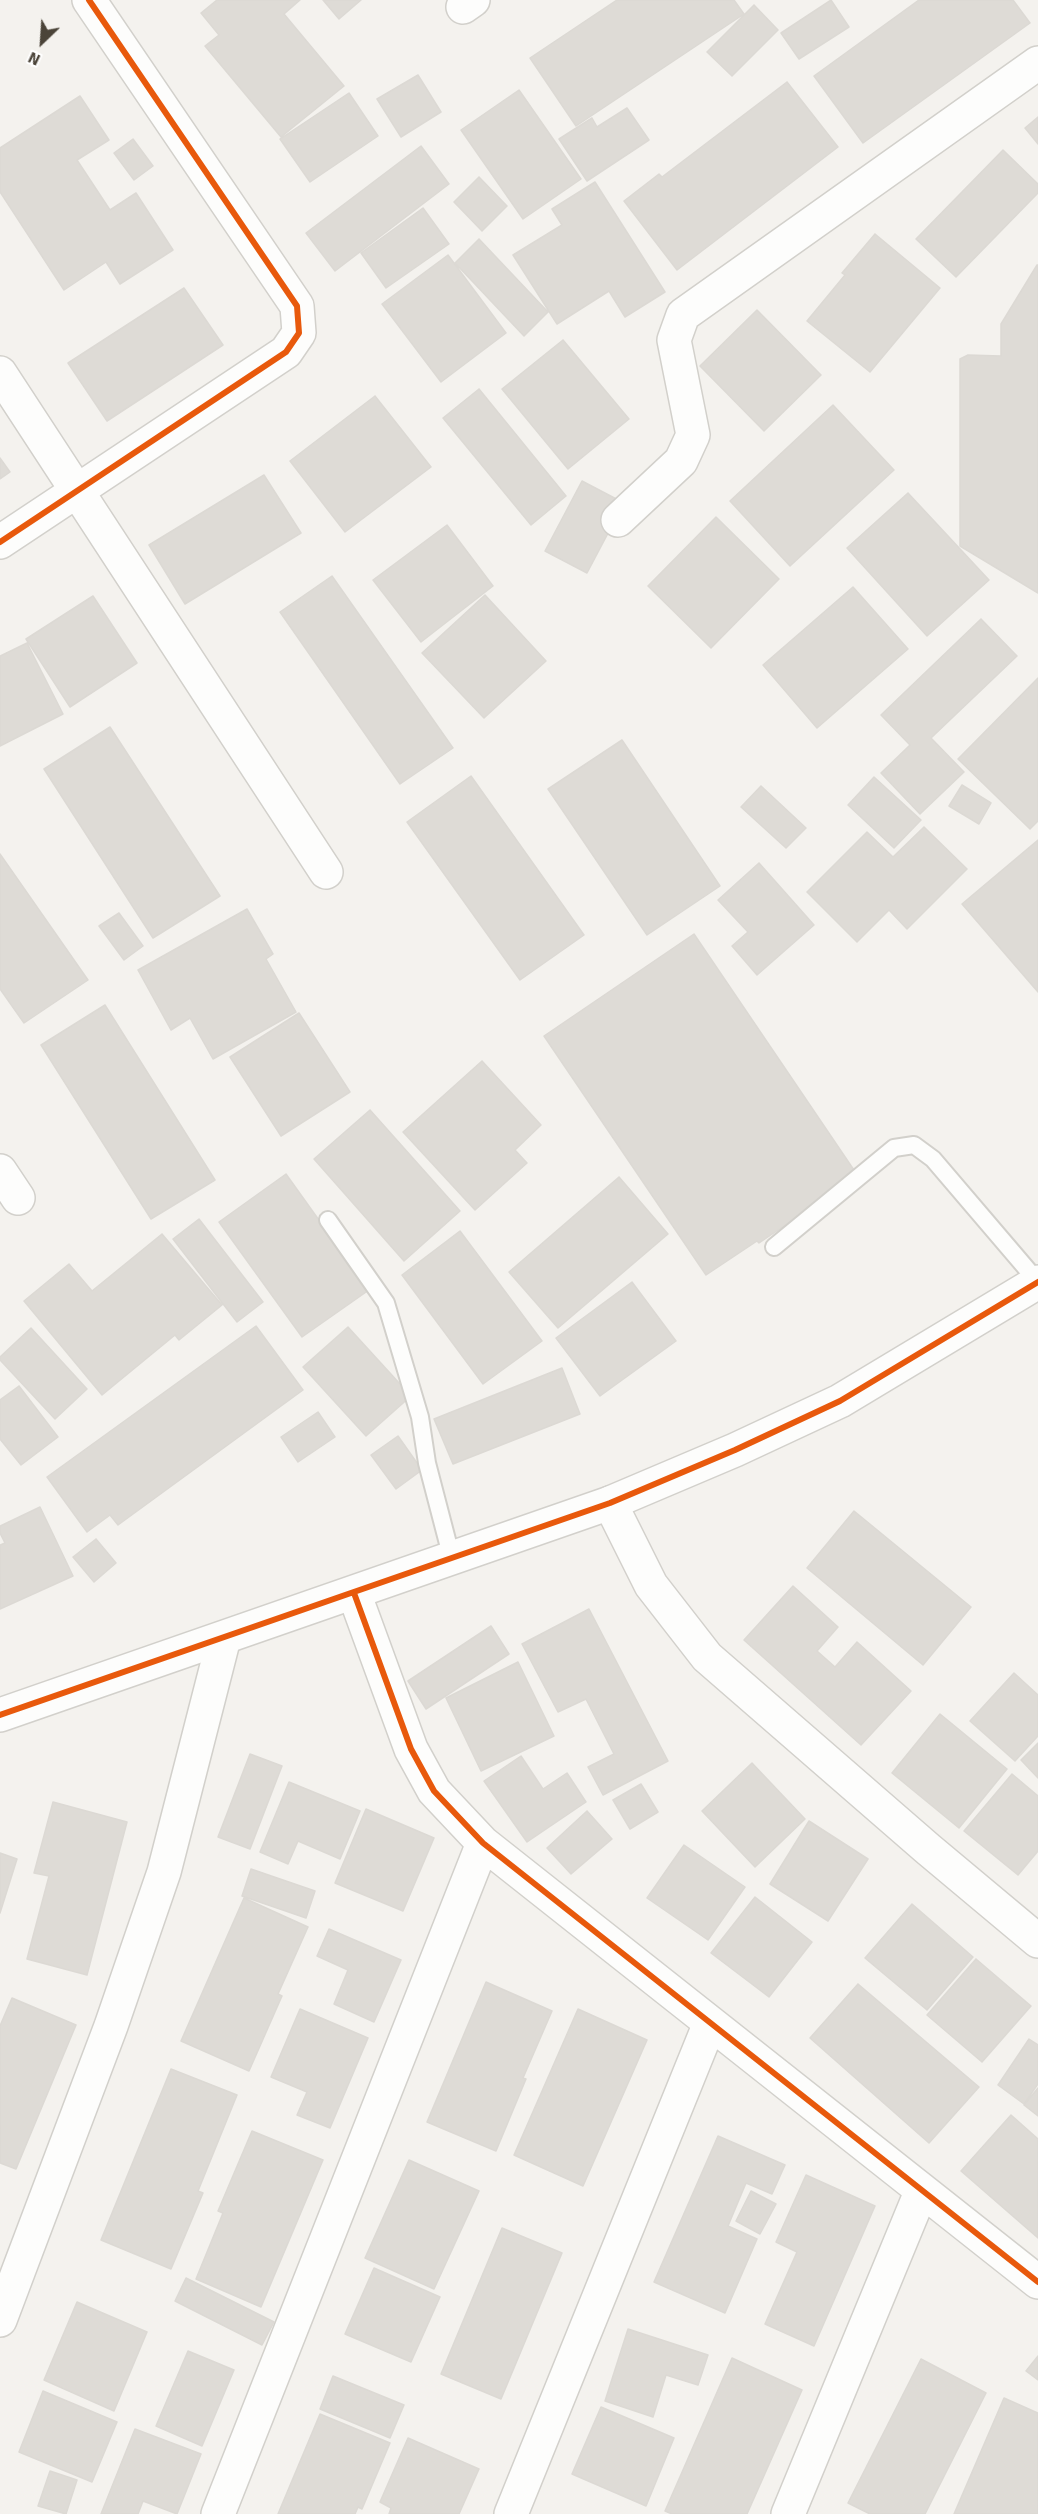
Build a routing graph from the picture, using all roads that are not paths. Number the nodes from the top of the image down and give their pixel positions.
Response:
1 (89, 0) edge
2 (1038, 63) edge
3 (0, 373) edge
4 (78, 490) junction
5 (618, 520) dead end
6 (0, 542) edge
7 (326, 872) dead end
8 (0, 1171) edge
9 (18, 1198) dead end
10 (328, 1220) dead end
11 (774, 1247) dead end
12 (1038, 1282) edge
13 (610, 1503) junction
14 (452, 1559) junction
15 (354, 1593) junction
16 (224, 1638) junction
17 (0, 1715) edge
18 (483, 1843) junction
19 (1038, 1941) edge
20 (710, 2023) junction
21 (921, 2192) junction
22 (1038, 2282) edge
23 (0, 2320) edge
24 (218, 2514) edge
25 (511, 2514) edge
26 (788, 2514) edge

1 - 4 street
2 - 5 street
3 - 4 street
4 - 6 street
4 - 7 street
8 - 9 street
10 - 14 lane
11 - 12 lane
12 - 13 street
13 - 14 street
13 - 19 street
14 - 15 street
15 - 16 street
15 - 18 street
16 - 17 street
16 - 23 street
18 - 20 street
18 - 24 street
20 - 21 street
20 - 25 street
21 - 22 street
21 - 26 street

